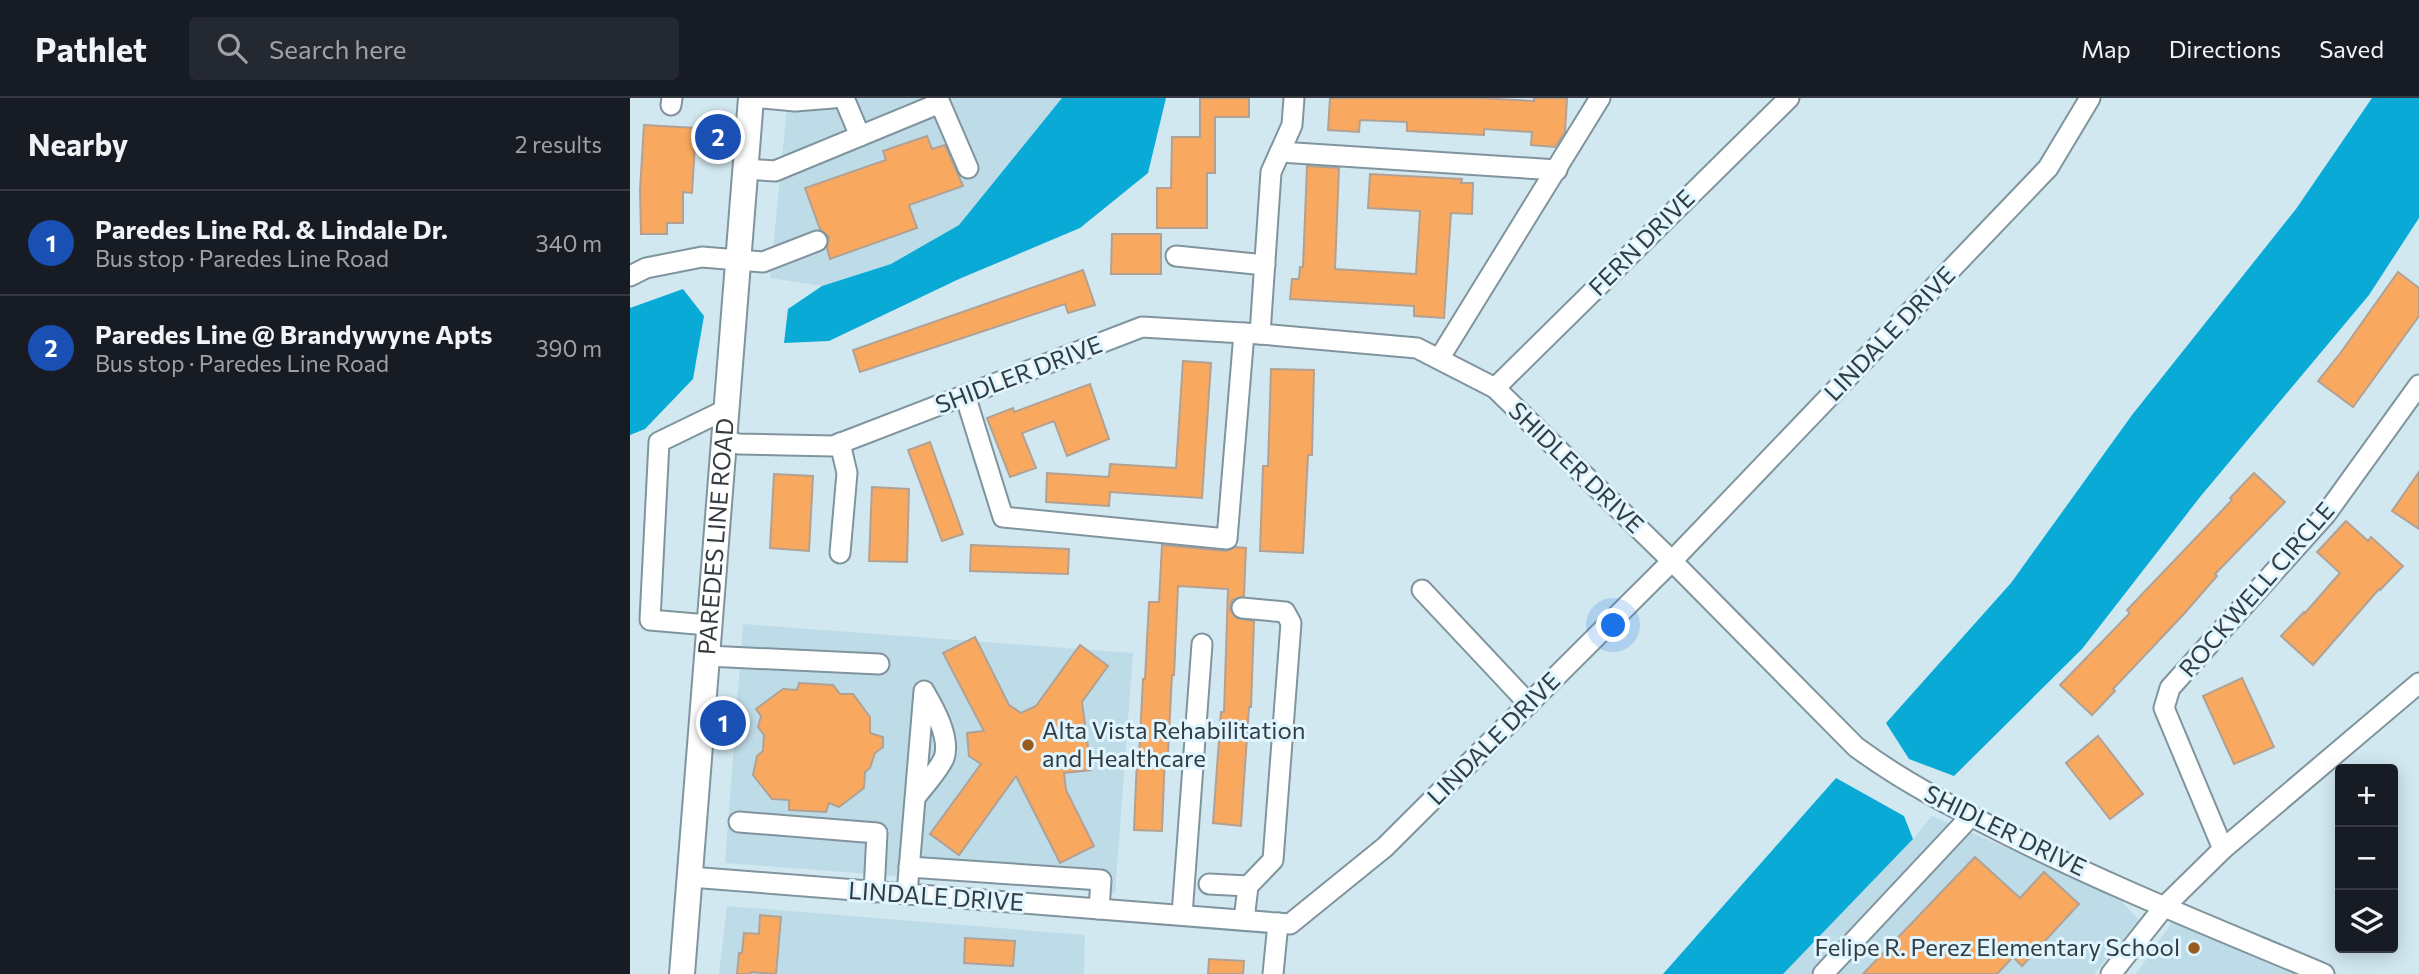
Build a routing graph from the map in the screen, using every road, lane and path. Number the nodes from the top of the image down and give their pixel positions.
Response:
1 (751, 98) edge
2 (761, 98) edge
3 (833, 98) edge
4 (844, 98) edge
5 (1294, 98) edge
6 (1600, 98) edge
7 (1789, 98) edge
8 (2090, 98) edge
9 (860, 136) junction
10 (1280, 152) junction
11 (968, 168) dead end
12 (745, 169) junction
13 (1557, 170) junction
14 (817, 241) dead end
15 (1176, 256) dead end
16 (738, 260) junction
17 (1265, 265) junction
18 (630, 276) edge
19 (1252, 333) junction
20 (1439, 359) junction
21 (2419, 385) edge
22 (1495, 388) junction
23 (965, 395) junction
24 (727, 409) junction
25 (724, 441) junction
26 (840, 443) junction
27 (840, 553) dead end
28 (1672, 561) junction
29 (1422, 590) dead end
30 (1242, 607) dead end
31 (708, 625) junction
32 (1202, 644) dead end
33 (707, 656) junction
34 (879, 664) dead end
35 (2419, 683) edge
36 (1529, 704) junction
37 (915, 798) dead end
38 (1971, 816) junction
39 (739, 822) dead end
40 (2223, 849) junction
41 (909, 867) junction
42 (690, 877) junction
43 (1209, 884) dead end
44 (1248, 886) junction
45 (874, 892) junction
46 (906, 894) junction
47 (2164, 907) junction
48 (1100, 909) junction
49 (1182, 915) junction
50 (1244, 920) junction
51 (1278, 923) junction
52 (682, 974) edge
53 (1273, 974) edge
54 (1824, 974) edge
55 (2111, 974) edge
56 (2324, 974) edge

1 - 12 main road, PAREDES LINE ROAD
2 - 3 street
4 - 9 street
5 - 10 street
6 - 13 street
7 - 22 street, FERN DRIVE
8 - 28 street, LINDALE DRIVE
9 - 11 street
9 - 12 street
10 - 13 street
10 - 17 street
12 - 16 main road, PAREDES LINE ROAD
13 - 20 street
14 - 16 street
15 - 17 street
16 - 18 street
16 - 24 main road, PAREDES LINE ROAD
17 - 19 street
19 - 20 street, SHIDLER DRIVE
19 - 23 street, SHIDLER DRIVE
19 - 23 street
20 - 22 street, SHIDLER DRIVE
21 - 40 street, ROCKWELL CIRCLE
22 - 28 street, SHIDLER DRIVE
23 - 26 street, SHIDLER DRIVE
24 - 25 main road, PAREDES LINE ROAD
24 - 31 street
25 - 26 street, SHIDLER DRIVE
25 - 31 main road, PAREDES LINE ROAD
26 - 27 street
28 - 36 street, LINDALE DRIVE
28 - 38 street, SHIDLER DRIVE
29 - 36 street
30 - 44 street
31 - 33 main road, PAREDES LINE ROAD
32 - 49 street
33 - 34 street
33 - 42 main road, PAREDES LINE ROAD
35 - 40 street
36 - 51 street, LINDALE DRIVE
37 - 41 street
38 - 47 street, SHIDLER DRIVE
38 - 54 street
39 - 45 street
40 - 47 street
41 - 46 street
41 - 48 street
42 - 45 street, LINDALE DRIVE
42 - 52 main road, PAREDES LINE ROAD
43 - 44 street
44 - 50 street
45 - 46 street, LINDALE DRIVE
46 - 48 street, LINDALE DRIVE
47 - 55 street
47 - 56 street, SHIDLER DRIVE
48 - 49 street, LINDALE DRIVE
49 - 50 street, LINDALE DRIVE
50 - 51 street, LINDALE DRIVE
51 - 53 street

